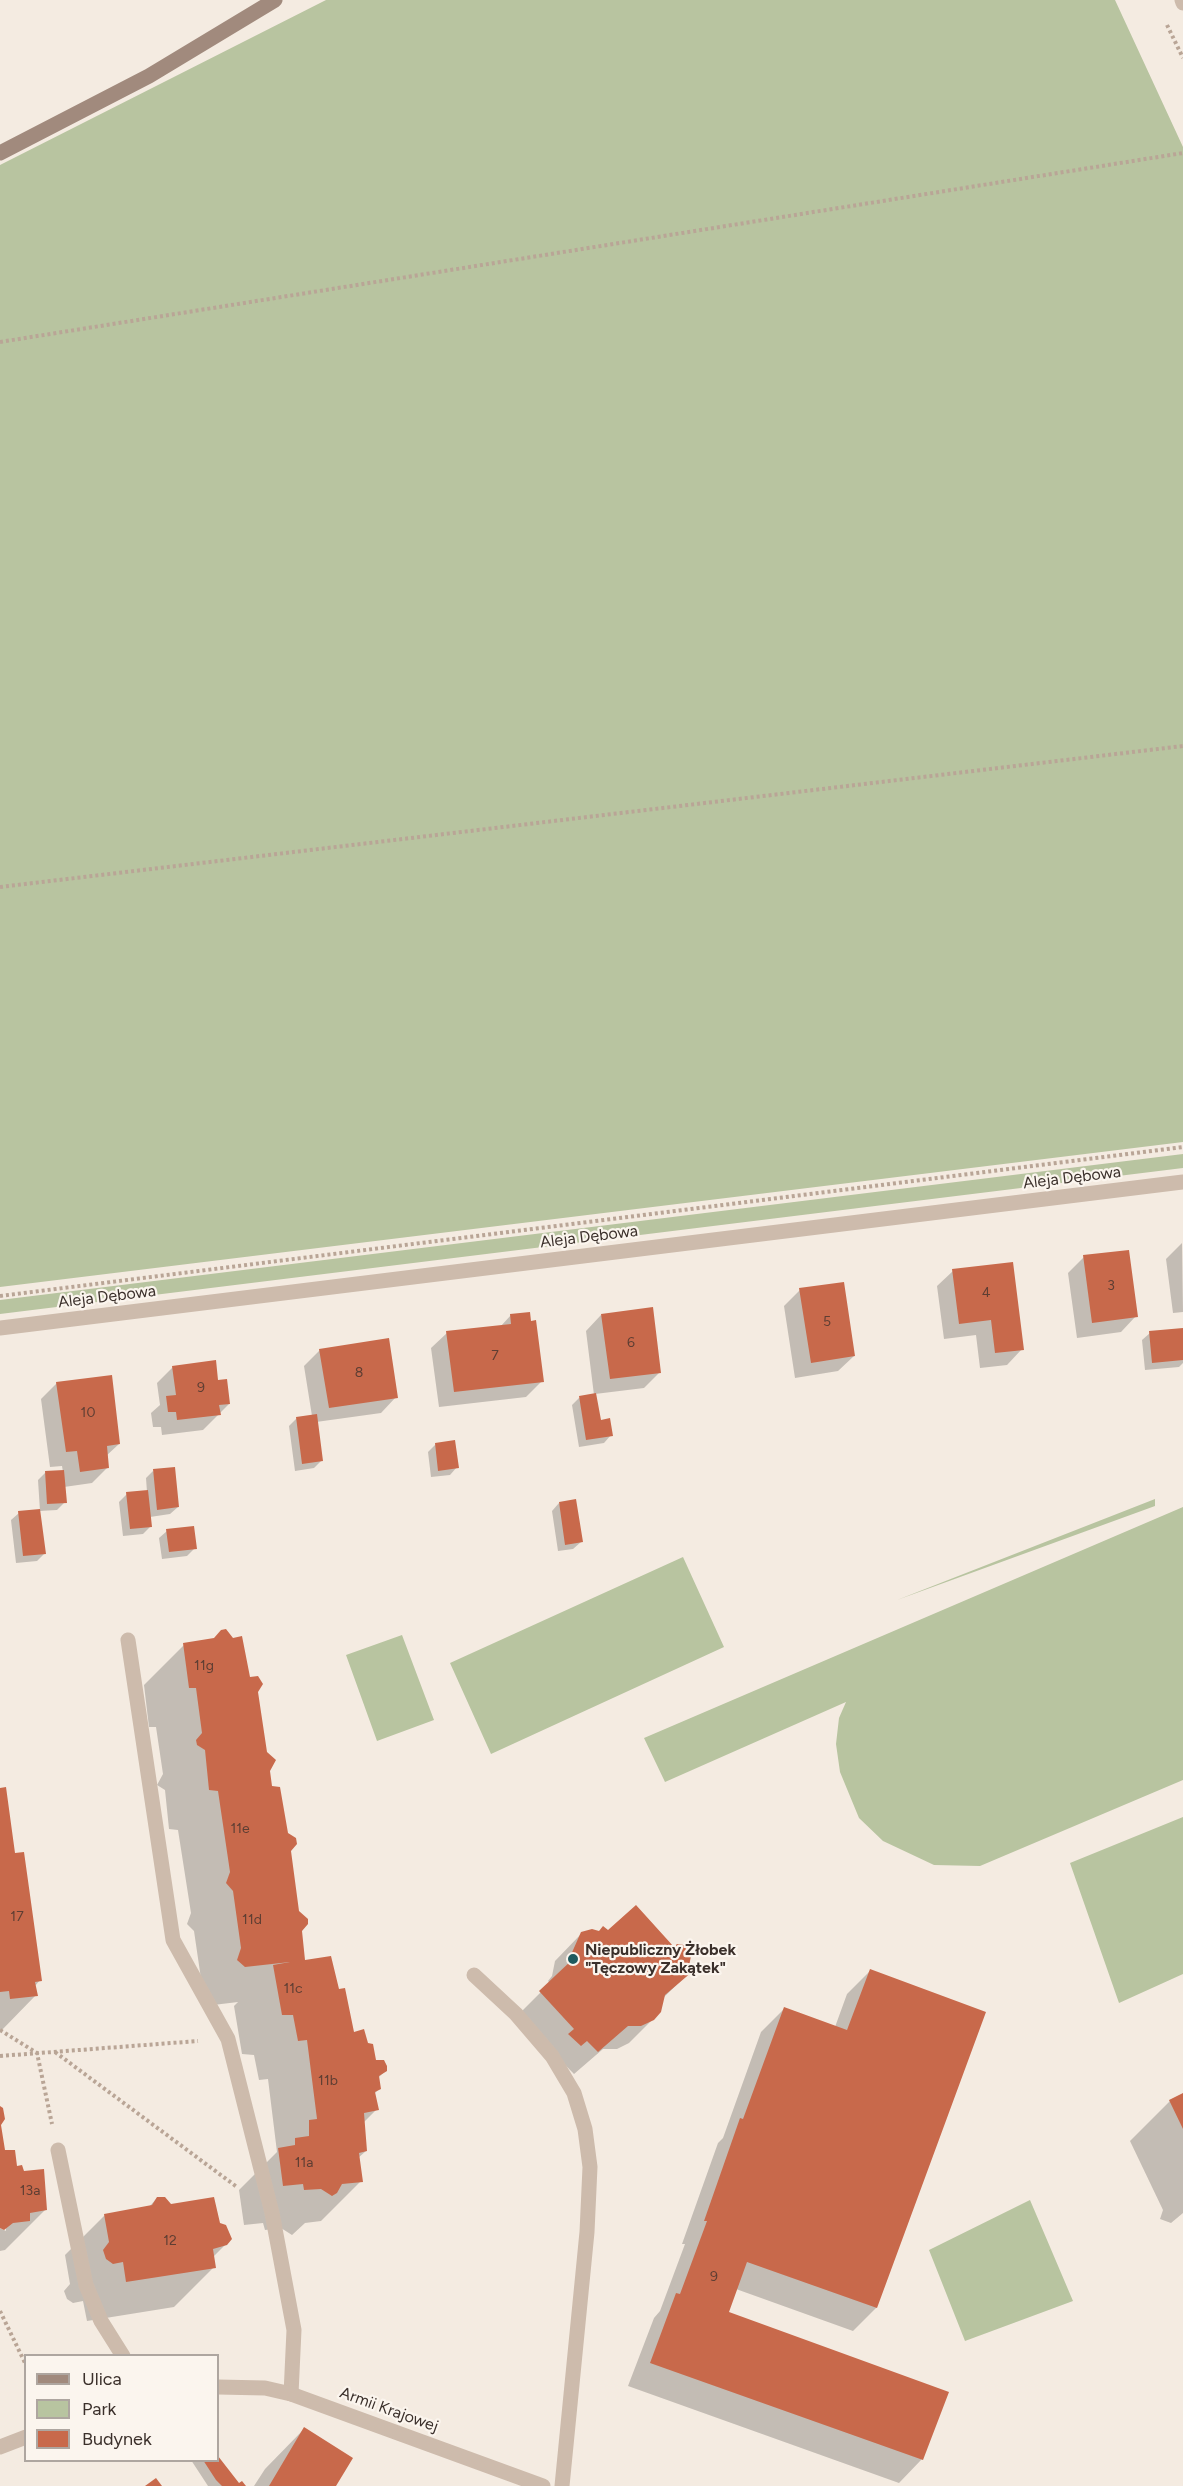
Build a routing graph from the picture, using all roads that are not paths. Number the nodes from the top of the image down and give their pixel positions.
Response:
1 (275, 0) edge
2 (0, 153) edge
3 (1183, 1182) edge
4 (0, 1329) edge
5 (128, 1640) dead end
6 (474, 1975) dead end
7 (58, 2150) road end
8 (122, 2354) edge
9 (219, 2387) edge
10 (291, 2394) junction
11 (24, 2438) edge
12 (0, 2447) edge
13 (543, 2486) edge
14 (562, 2486) edge

1 - 2 main road
3 - 4 street, Aleja Dębowa
5 - 10 street
6 - 14 street
7 - 8 street
9 - 10 street, Armii Krajowej
10 - 13 street, Armii Krajowej
11 - 12 street

